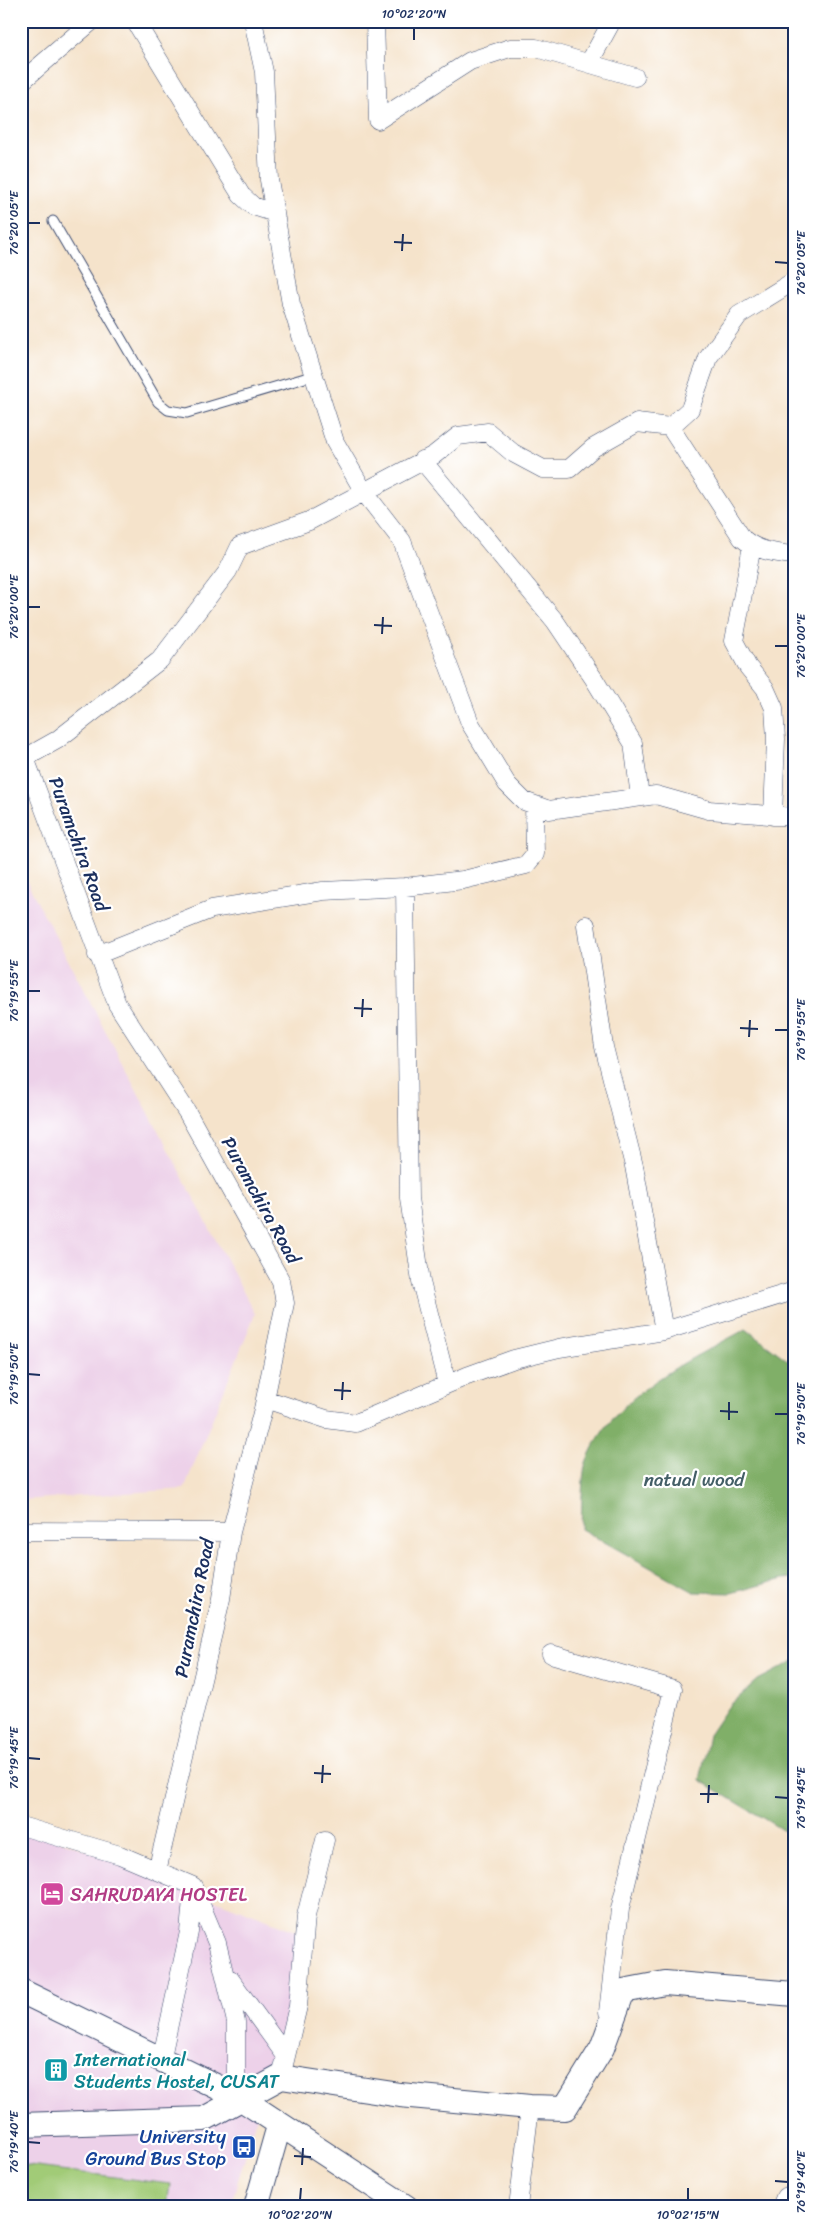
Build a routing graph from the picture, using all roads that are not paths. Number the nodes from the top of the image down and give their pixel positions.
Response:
1 (92, 21) edge
2 (136, 21) edge
3 (253, 21) edge
4 (375, 21) edge
5 (612, 21) edge
6 (588, 64) junction
7 (635, 77) dead end
8 (21, 82) edge
9 (275, 213) junction
10 (53, 221) dead end
11 (794, 281) edge
12 (315, 375) junction
13 (670, 427) junction
14 (422, 460) junction
15 (364, 492) junction
16 (752, 546) junction
17 (794, 555) edge
18 (23, 754) edge
19 (640, 797) junction
20 (534, 805) junction
21 (773, 816) junction
22 (794, 817) edge
23 (404, 887) junction
24 (586, 925) dead end
25 (97, 954) junction
26 (794, 1291) edge
27 (664, 1331) junction
28 (447, 1384) junction
29 (265, 1400) junction
30 (21, 1531) edge
31 (231, 1532) junction
32 (551, 1654) dead end
33 (21, 1826) edge
34 (325, 1840) dead end
35 (157, 1871) junction
36 (193, 1886) junction
37 (224, 1970) junction
38 (21, 1991) edge
39 (794, 1994) edge
40 (605, 2040) junction
41 (162, 2061) junction
42 (283, 2067) junction
43 (240, 2098) junction
44 (530, 2107) junction
45 (21, 2125) edge
46 (279, 2126) junction
47 (794, 2196) edge
48 (256, 2207) edge
49 (406, 2207) edge
50 (518, 2207) edge
51 (781, 2207) edge

1 - 8 street
2 - 9 street
3 - 9 street
4 - 6 street
5 - 6 street
6 - 7 street
9 - 12 street
10 - 12 lane
11 - 13 street
12 - 15 street
13 - 14 street
13 - 16 street
14 - 15 street
14 - 19 street
15 - 18 street
15 - 20 street
16 - 17 street
16 - 21 street
18 - 25 street, Puramchira Road
19 - 20 street
19 - 21 street
20 - 23 street
21 - 22 street
23 - 25 street
23 - 28 street
24 - 27 street
25 - 29 street, Puramchira Road
26 - 27 street
27 - 28 street
28 - 29 street
29 - 31 street, Puramchira Road
30 - 31 street
31 - 35 street, Puramchira Road
32 - 40 street
33 - 35 street
34 - 42 street
35 - 36 street
36 - 37 street
36 - 41 street
37 - 42 street
37 - 43 street
38 - 41 street
39 - 40 street
40 - 44 street
41 - 43 street
42 - 43 street
42 - 44 street
43 - 45 street
43 - 46 street
44 - 50 street
46 - 48 street
46 - 49 street
47 - 51 street

